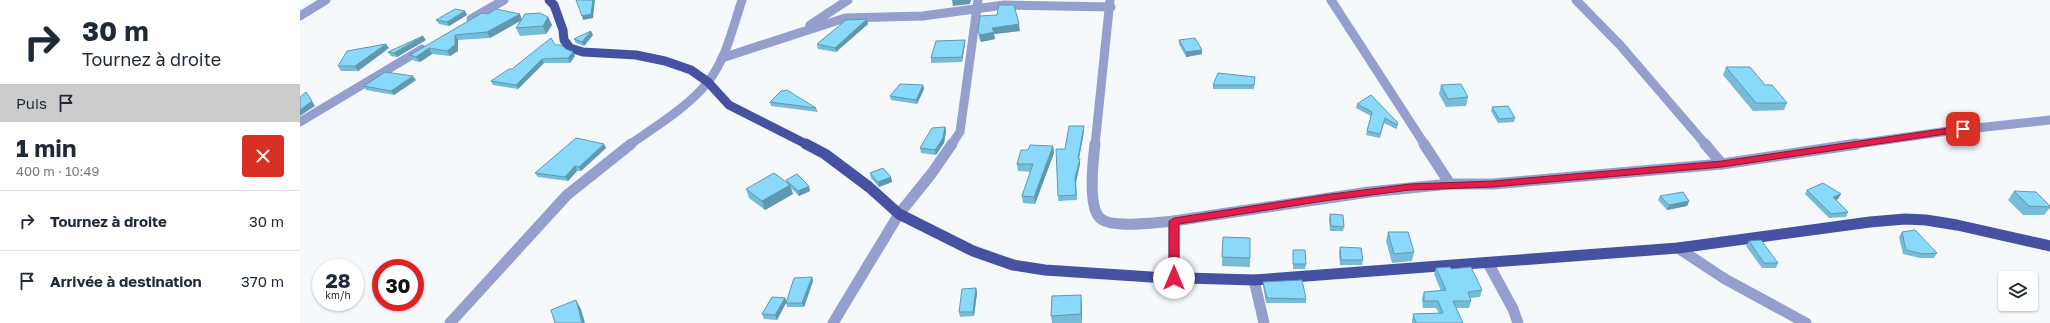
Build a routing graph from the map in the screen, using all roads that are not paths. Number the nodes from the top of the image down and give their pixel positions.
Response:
1 (326, 0) edge
2 (504, 0) edge
3 (549, 0) edge
4 (742, 0) edge
5 (848, 0) edge
6 (1331, 0) edge
7 (1576, 0) edge
8 (1110, 3) edge
9 (977, 5) edge
10 (300, 16) edge
11 (464, 24) edge
12 (804, 30) junction
13 (430, 45) edge
14 (722, 58) junction
15 (708, 82) junction
16 (2050, 120) edge
17 (300, 122) edge
18 (1722, 164) junction
19 (1450, 184) junction
20 (899, 214) junction
21 (1174, 221) junction
22 (2050, 246) edge
23 (1678, 248) junction
24 (1488, 263) junction
25 (1174, 278) junction
26 (1254, 280) junction
27 (450, 323) edge
28 (833, 323) edge
29 (1264, 323) edge
30 (1518, 323) edge
31 (1806, 323) edge

1 - 10 street
2 - 11 street
3 - 15 main road
4 - 14 street
5 - 12 street
6 - 19 street
7 - 18 street
8 - 9 street
8 - 21 street
9 - 12 street
9 - 20 street
12 - 14 street
13 - 17 street
14 - 15 street
15 - 20 main road
15 - 27 street
16 - 18 street
18 - 19 street
19 - 21 street
20 - 25 main road
20 - 28 street
21 - 25 street
22 - 23 main road
23 - 24 main road
23 - 31 street
24 - 26 main road
24 - 30 street
25 - 26 main road
26 - 29 street

